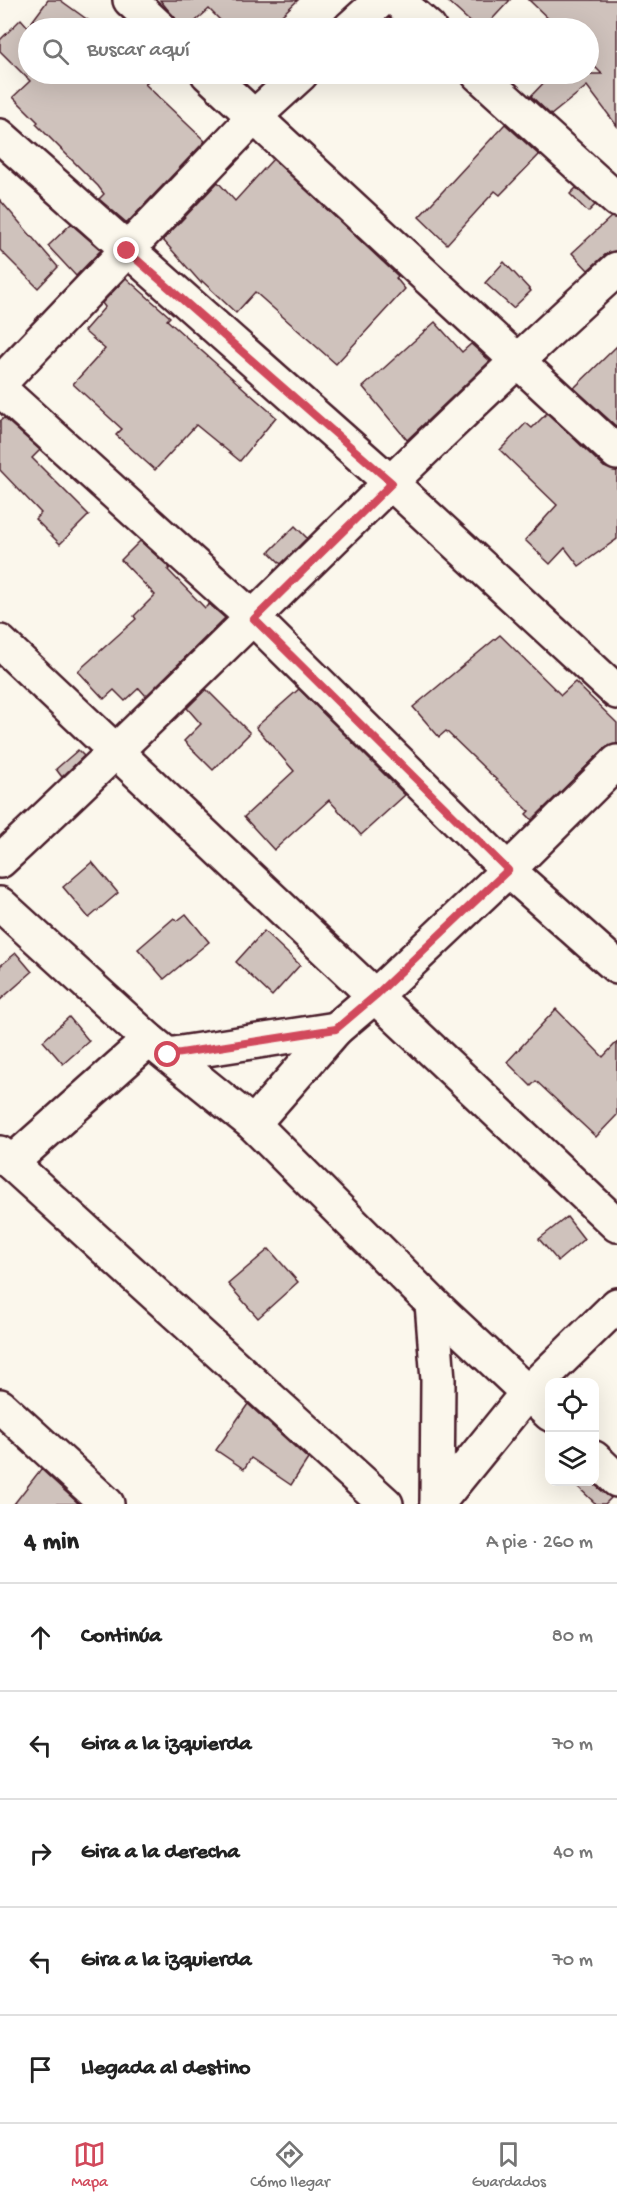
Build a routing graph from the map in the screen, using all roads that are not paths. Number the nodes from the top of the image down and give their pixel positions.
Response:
1 (130, 0) edge
2 (381, 0) edge
3 (397, 0) edge
4 (149, 18) edge
5 (361, 18) edge
6 (418, 18) edge
7 (219, 84) edge
8 (290, 84) edge
9 (489, 84) edge
10 (254, 117) junction
11 (0, 136) edge
12 (617, 200) edge
13 (127, 251) junction
14 (617, 269) edge
15 (517, 359) junction
16 (0, 383) edge
17 (0, 389) edge
18 (617, 453) edge
19 (392, 483) junction
20 (254, 619) junction
21 (0, 642) edge
22 (617, 692) edge
23 (117, 752) junction
24 (617, 762) edge
25 (0, 861) edge
26 (508, 870) junction
27 (0, 904) edge
28 (617, 968) edge
29 (376, 995) junction
30 (336, 1029) junction
31 (159, 1048) junction
32 (253, 1124) junction
33 (5, 1158) edge
34 (617, 1225) edge
35 (432, 1303) junction
36 (617, 1305) edge
37 (538, 1404) edge
38 (0, 1406) edge
39 (599, 1463) edge
40 (617, 1480) edge
41 (107, 1504) edge
42 (386, 1504) edge
43 (437, 1504) edge

1 - 4 street
2 - 5 street
3 - 6 street
7 - 10 street
8 - 10 street
9 - 12 street
10 - 13 street
10 - 15 street
11 - 13 street
13 - 16 street
13 - 19 street
14 - 15 street
15 - 18 street
15 - 19 street
17 - 20 street
19 - 20 street
19 - 22 street
20 - 23 street
20 - 26 street
21 - 23 street
23 - 25 street
23 - 29 street
24 - 26 street
26 - 28 street
26 - 29 street
27 - 31 street
29 - 30 street
29 - 34 street
30 - 31 street
30 - 32 street
31 - 32 street
31 - 33 street
32 - 35 street
33 - 42 street
35 - 37 street
35 - 43 street
36 - 37 street
37 - 43 street
38 - 41 street
39 - 40 street

